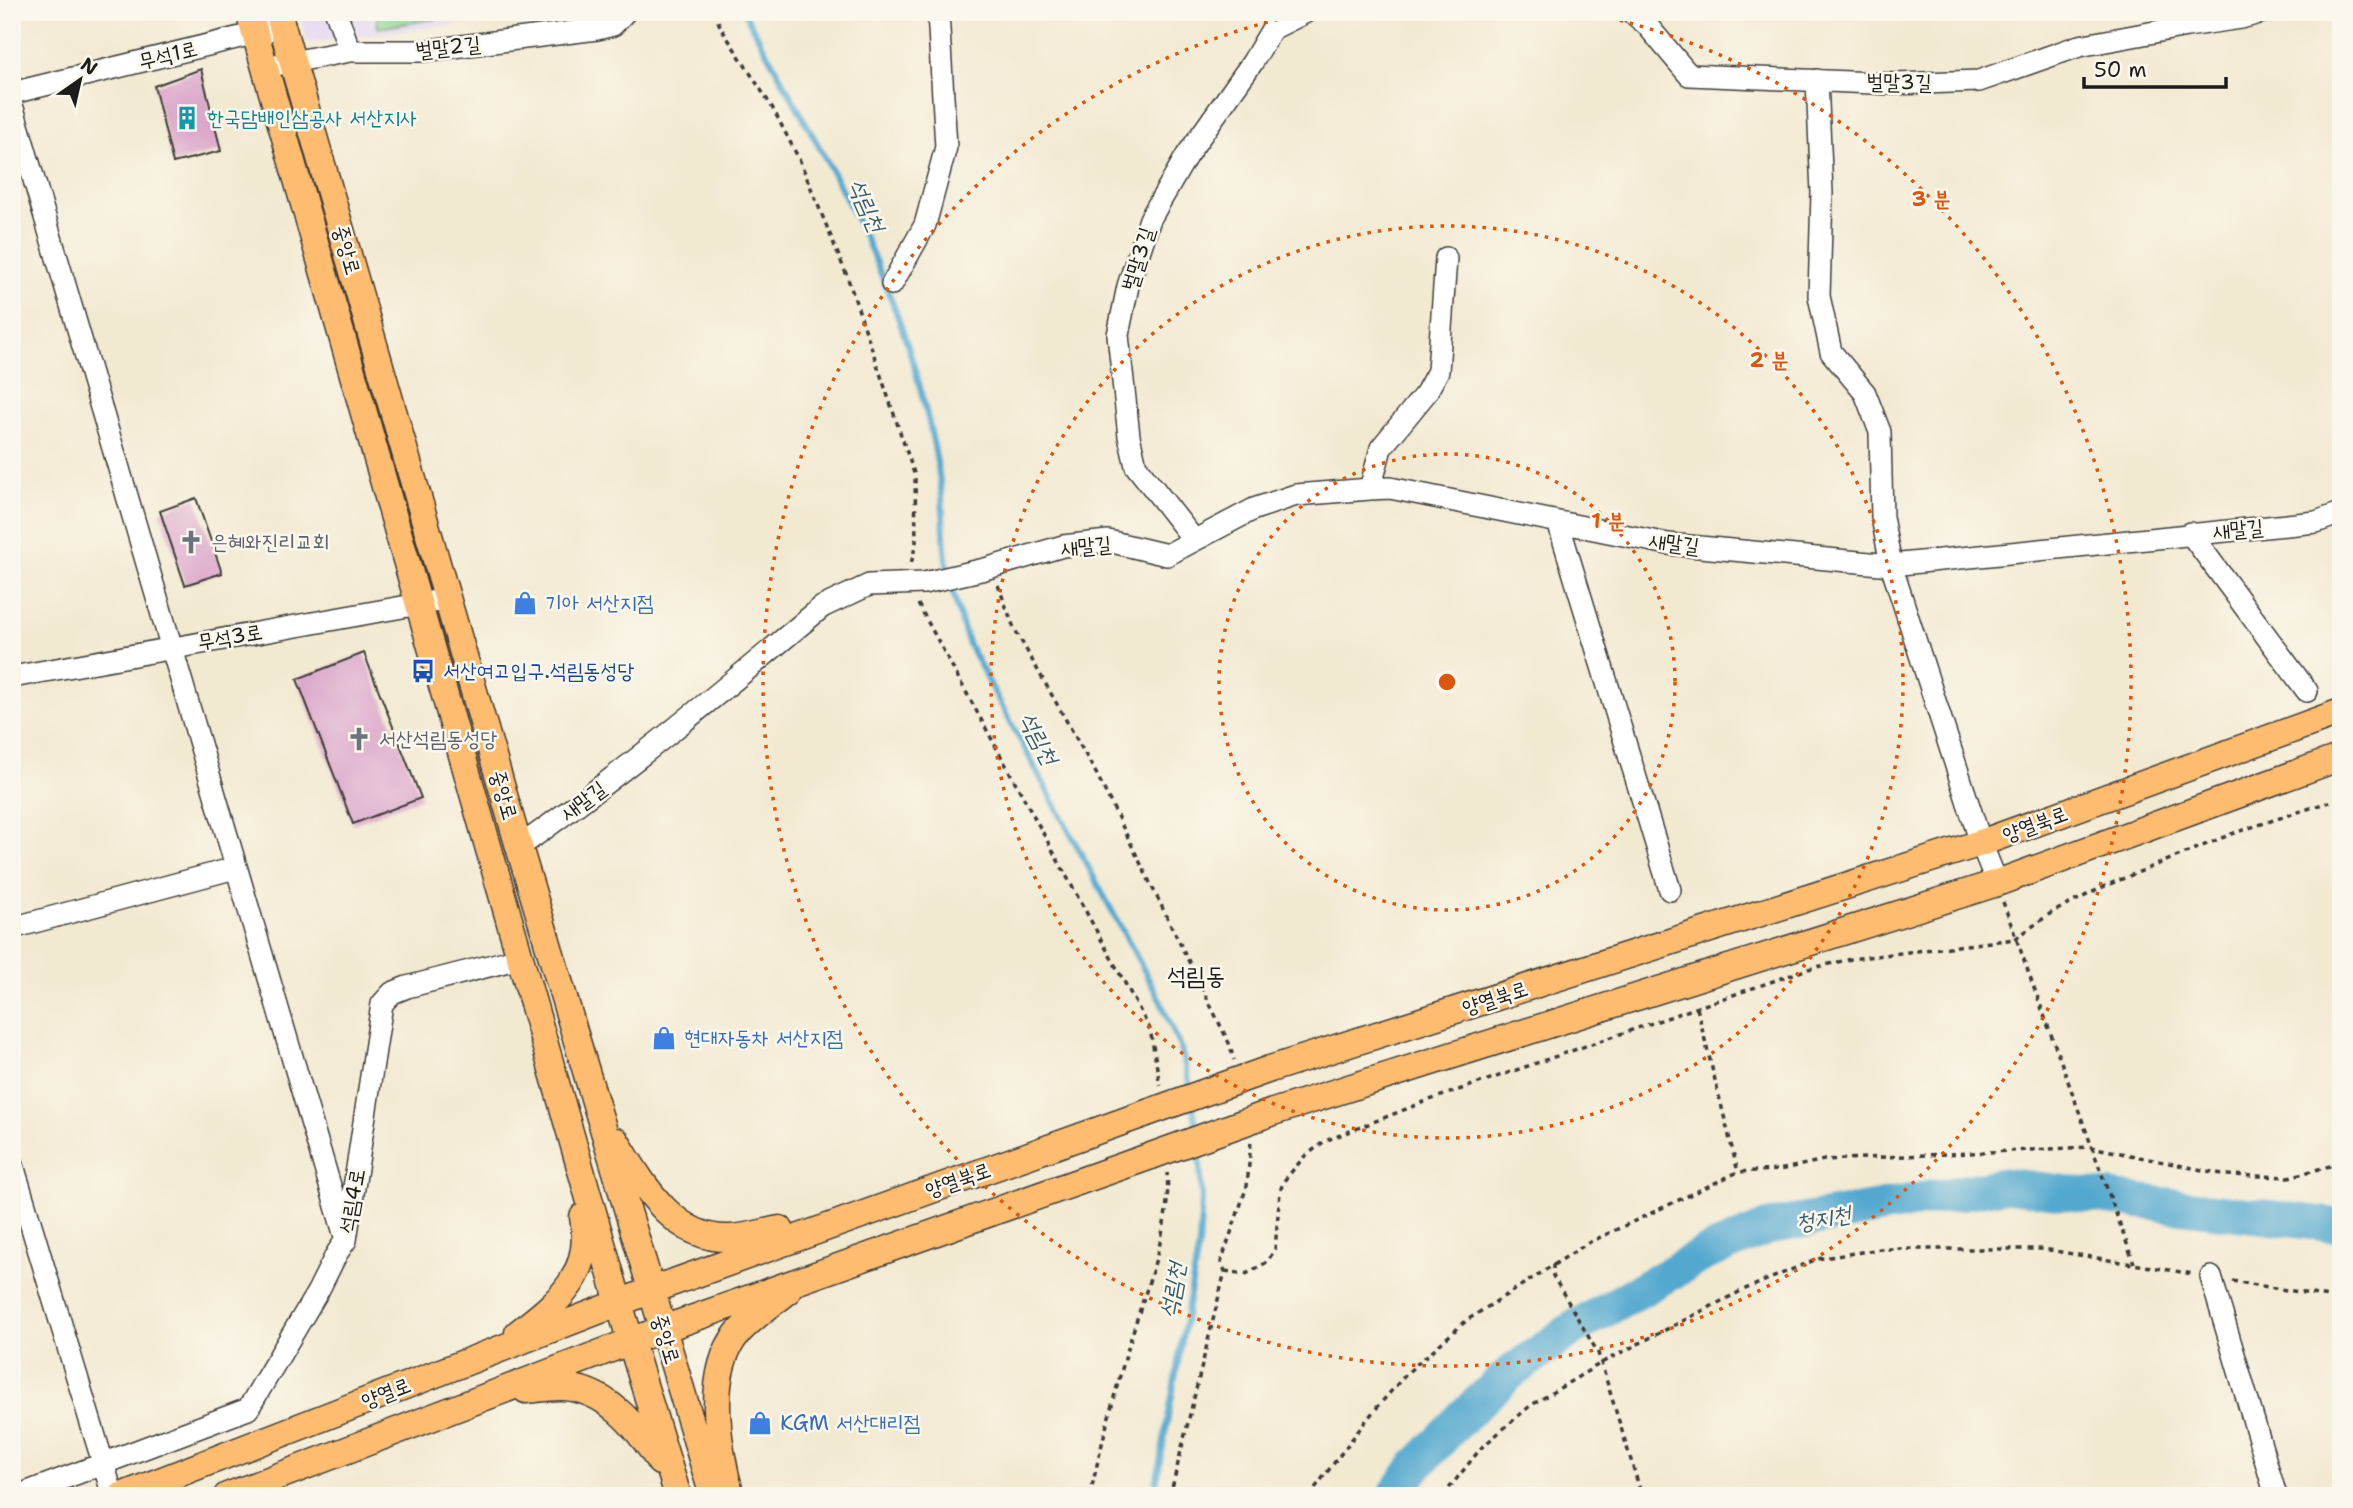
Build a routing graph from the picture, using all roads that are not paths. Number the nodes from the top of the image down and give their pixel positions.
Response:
1 (336, 12) edge
2 (625, 12) edge
3 (938, 12) edge
4 (1306, 12) edge
5 (1631, 12) edge
6 (2263, 12) edge
7 (2191, 19) edge
8 (280, 20) edge
9 (252, 23) edge
10 (350, 51) junction
11 (292, 62) junction
12 (265, 67) junction
13 (1817, 80) junction
14 (12, 93) edge
15 (12, 105) edge
16 (1446, 258) dead end
17 (892, 284) dead end
18 (1370, 489) junction
19 (2341, 513) edge
20 (1558, 522) junction
21 (2190, 533) junction
22 (1194, 541) junction
23 (1891, 565) junction
24 (447, 598) junction
25 (419, 604) junction
26 (172, 647) junction
27 (12, 677) edge
28 (2307, 691) dead end
29 (2341, 712) edge
30 (2341, 757) edge
31 (1981, 843) junction
32 (519, 847) junction
33 (236, 868) junction
34 (1997, 883) junction
35 (1670, 890) dead end
36 (12, 928) edge
37 (520, 958) junction
38 (597, 1108) junction
39 (12, 1162) edge
40 (590, 1204) junction
41 (346, 1240) junction
42 (787, 1240) junction
43 (2211, 1277) road end
44 (804, 1279) junction
45 (652, 1291) junction
46 (619, 1303) junction
47 (663, 1329) junction
48 (631, 1342) junction
49 (499, 1349) junction
50 (515, 1384) junction
51 (104, 1465) junction
52 (677, 1492) edge
53 (18, 1496) edge
54 (113, 1496) edge
55 (121, 1496) edge
56 (228, 1496) edge
57 (713, 1496) edge
58 (731, 1496) edge
59 (2276, 1496) edge

1 - 10 street
2 - 10 street, 벌말2길
3 - 17 street
4 - 22 street, 벌말3길
5 - 13 street, 벌말3길
6 - 7 street, 벌말3길
7 - 13 street, 벌말3길
8 - 9 street, 무석1로
8 - 11 main road, 중앙로
9 - 12 main road, 중앙로
9 - 14 street, 무석1로
10 - 11 street, 벌말2길
11 - 12 street, 벌말2길
11 - 24 main road, 중앙로
12 - 25 main road, 중앙로
13 - 23 street
15 - 26 street
16 - 18 street
18 - 20 street, 새말길
18 - 22 street, 새말길
19 - 21 street, 새말길
20 - 23 street, 새말길
20 - 35 street
21 - 23 street, 새말길
21 - 28 street
22 - 32 street, 새말길
23 - 31 street
24 - 25 street, 무석3로
24 - 32 main road, 중앙로
25 - 26 street, 무석3로
25 - 37 main road, 중앙로
26 - 27 street, 무석3로
26 - 33 street
29 - 31 main road, 양열북로
30 - 34 main road, 양열북로
31 - 34 street
31 - 42 main road, 양열북로, bridge
32 - 38 main road, 중앙로
33 - 36 street
33 - 41 street
34 - 44 main road, 양열북로, bridge
37 - 40 main road, 중앙로
37 - 41 street, 석림4로
38 - 42 main road
38 - 45 main road, 중앙로
39 - 51 street
40 - 46 main road, 중앙로
40 - 49 main road
41 - 51 street, 석림4로
42 - 45 main road, 양열북로
43 - 59 street
44 - 47 main road, 양열북로
44 - 58 main road
45 - 46 main road, 양열로
45 - 47 main road, 중앙로
46 - 48 main road, 중앙로
46 - 49 main road, 양열로
47 - 48 main road, 양열로
47 - 57 main road, 중앙로
48 - 50 main road, 양열로
48 - 52 main road, 중앙로
49 - 55 main road, 양열로
50 - 52 main road
50 - 56 main road, 양열로
51 - 53 street, 석림4로
51 - 54 street

